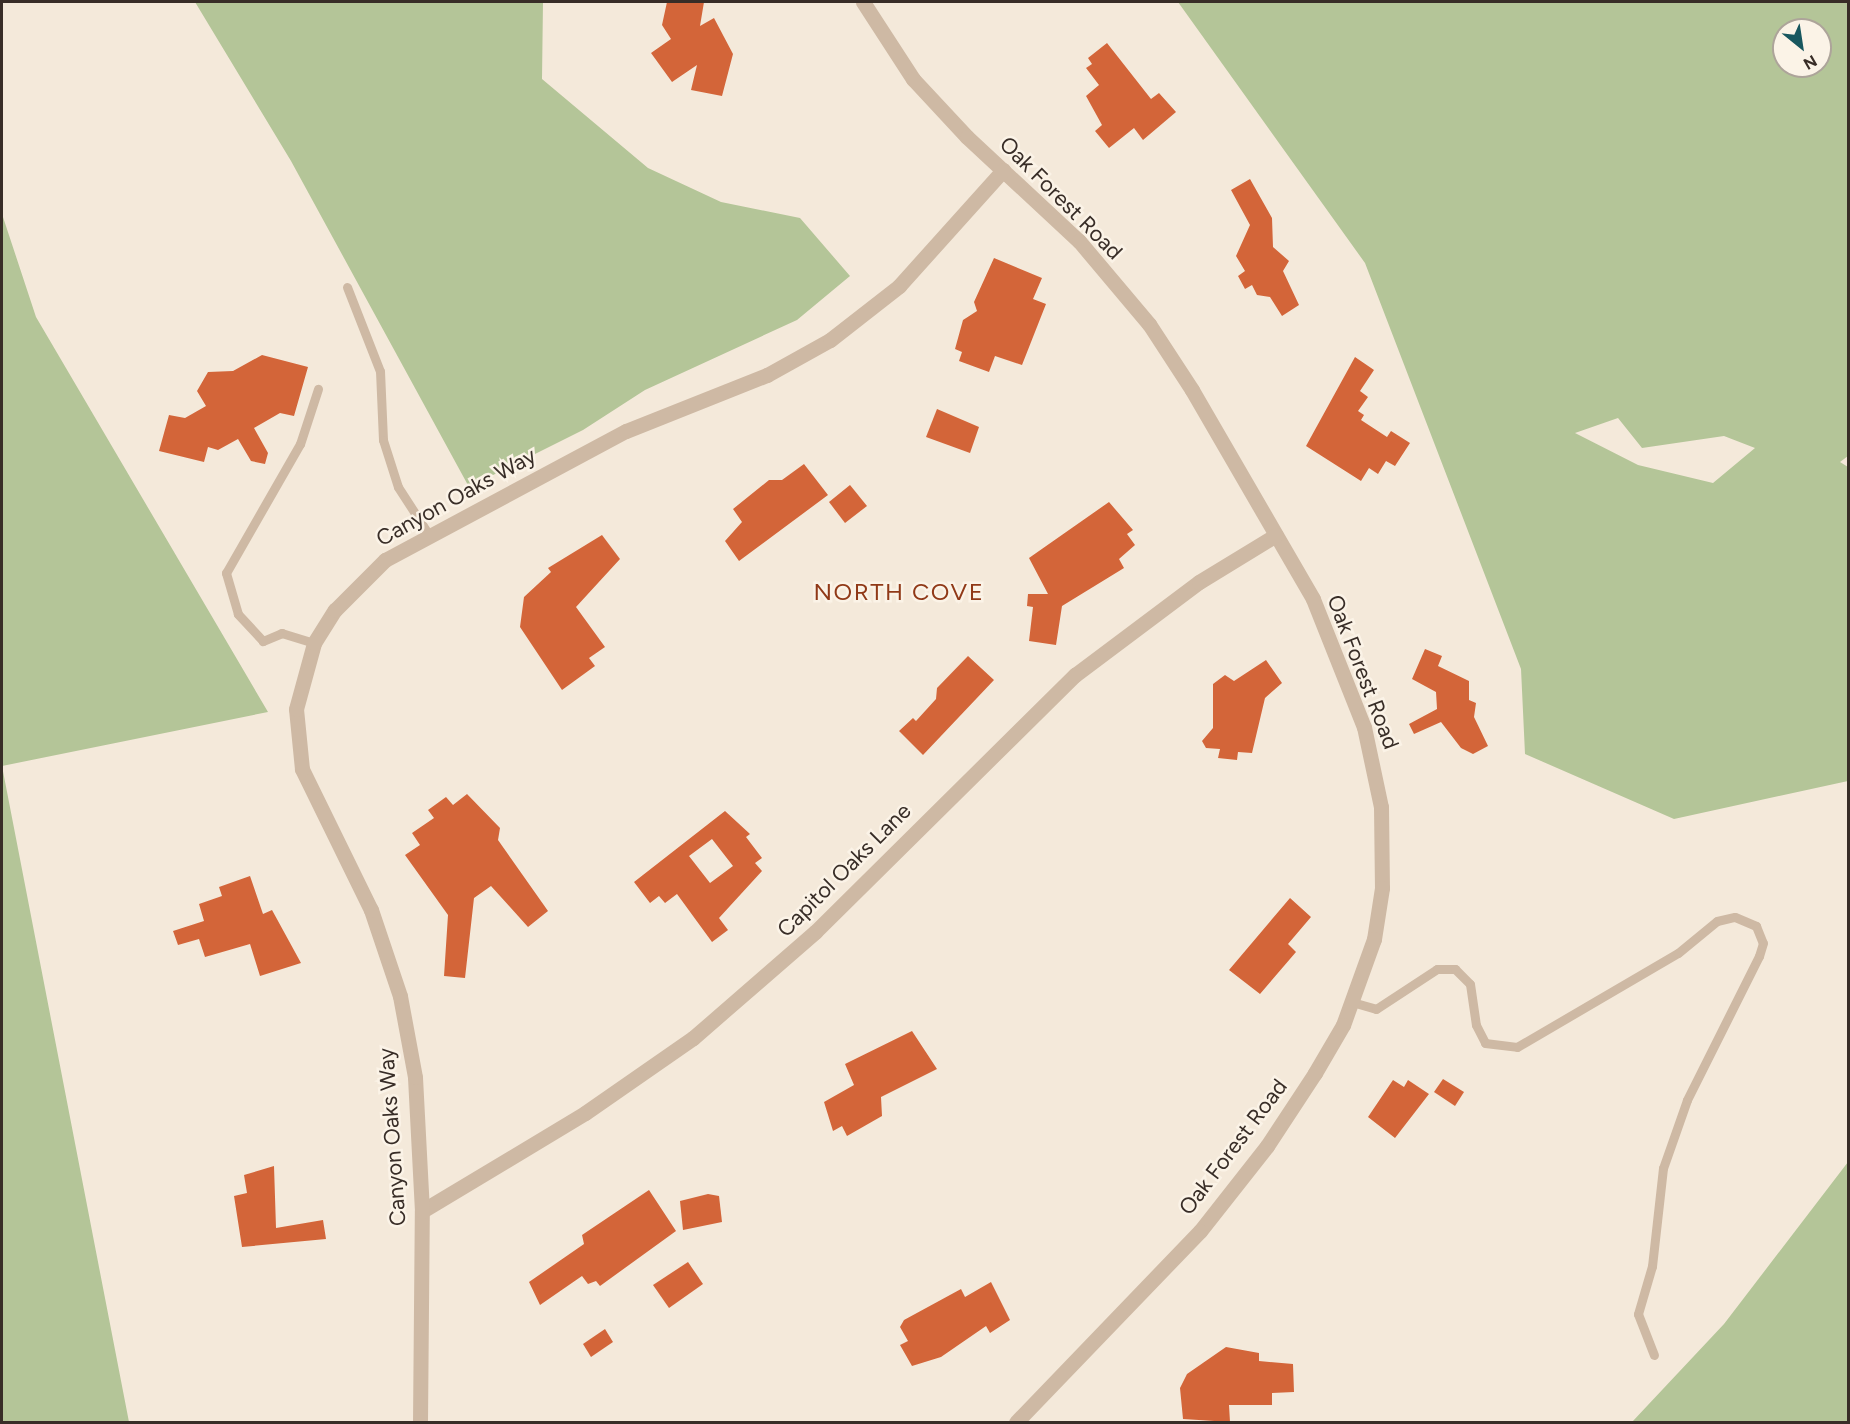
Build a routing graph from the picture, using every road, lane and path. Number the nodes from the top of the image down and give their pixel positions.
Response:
1 (863, 2) edge
2 (1003, 170) junction
3 (346, 287) dead end
4 (318, 389) dead end
5 (429, 535) junction
6 (1276, 535) junction
7 (314, 643) junction
8 (1352, 1002) junction
9 (422, 1211) junction
10 (1654, 1355) dead end
11 (420, 1422) edge
12 (1016, 1422) edge

1 - 2 street, Oak Forest Road
2 - 5 street, Canyon Oaks Way
2 - 6 street, Oak Forest Road
3 - 5 lane
4 - 7 lane
5 - 7 street, Canyon Oaks Way
6 - 8 street, Oak Forest Road
6 - 9 street, Capitol Oaks Lane
7 - 9 street, Canyon Oaks Way
8 - 10 lane
8 - 12 street, Oak Forest Road
9 - 11 street, Canyon Oaks Way

